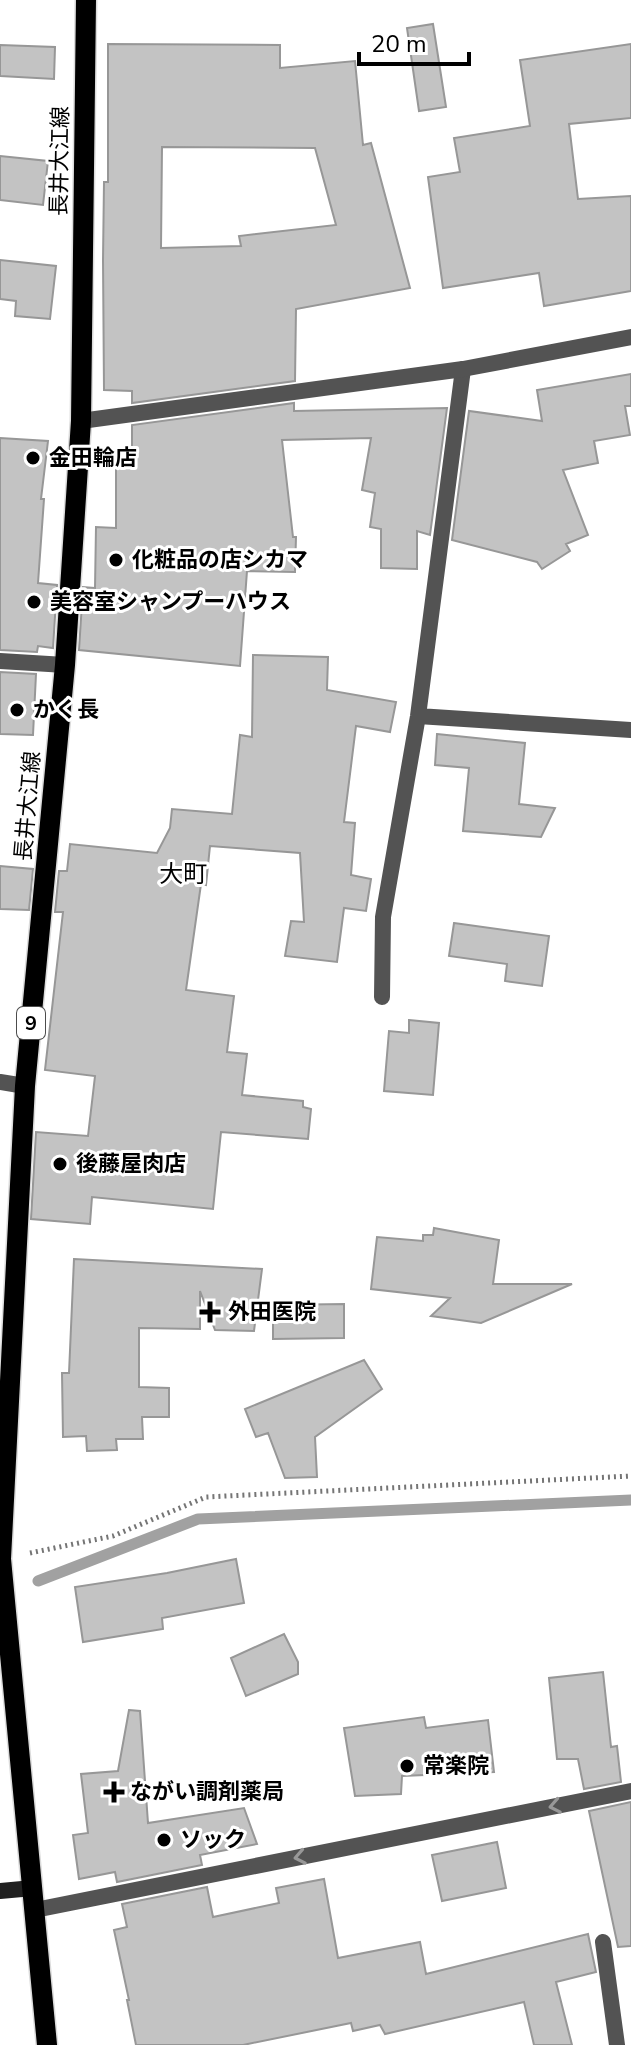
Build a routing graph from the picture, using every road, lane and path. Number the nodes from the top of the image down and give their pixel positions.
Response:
1 (86, 0) edge
2 (631, 337) edge
3 (463, 369) junction
4 (81, 421) junction
5 (0, 661) edge
6 (65, 665) junction
7 (418, 716) junction
8 (631, 730) edge
9 (382, 997) dead end
10 (0, 1082) edge
11 (25, 1086) junction
12 (631, 1476) edge
13 (1, 1559) edge
14 (631, 1791) edge
15 (33, 1888) junction
16 (0, 1891) edge
17 (35, 1910) junction
18 (603, 1942) dead end
19 (47, 2045) edge
20 (617, 2045) edge

1 - 4 main road, 長井大江線 / 9
2 - 3 street
3 - 4 street
3 - 7 street
4 - 6 main road, 長井大江線 / 9
5 - 6 street
6 - 11 main road, 長井大江線 / 9
7 - 8 street
7 - 9 street
10 - 11 street
11 - 13 main road, 長井大江線 / 9
12 - 13 path
13 - 15 main road, 長井大江線 / 9
14 -> 17 street
15 - 16 street
15 - 17 main road, 長井大江線 / 9
17 - 19 main road, 長井大江線 / 9
18 - 20 street

